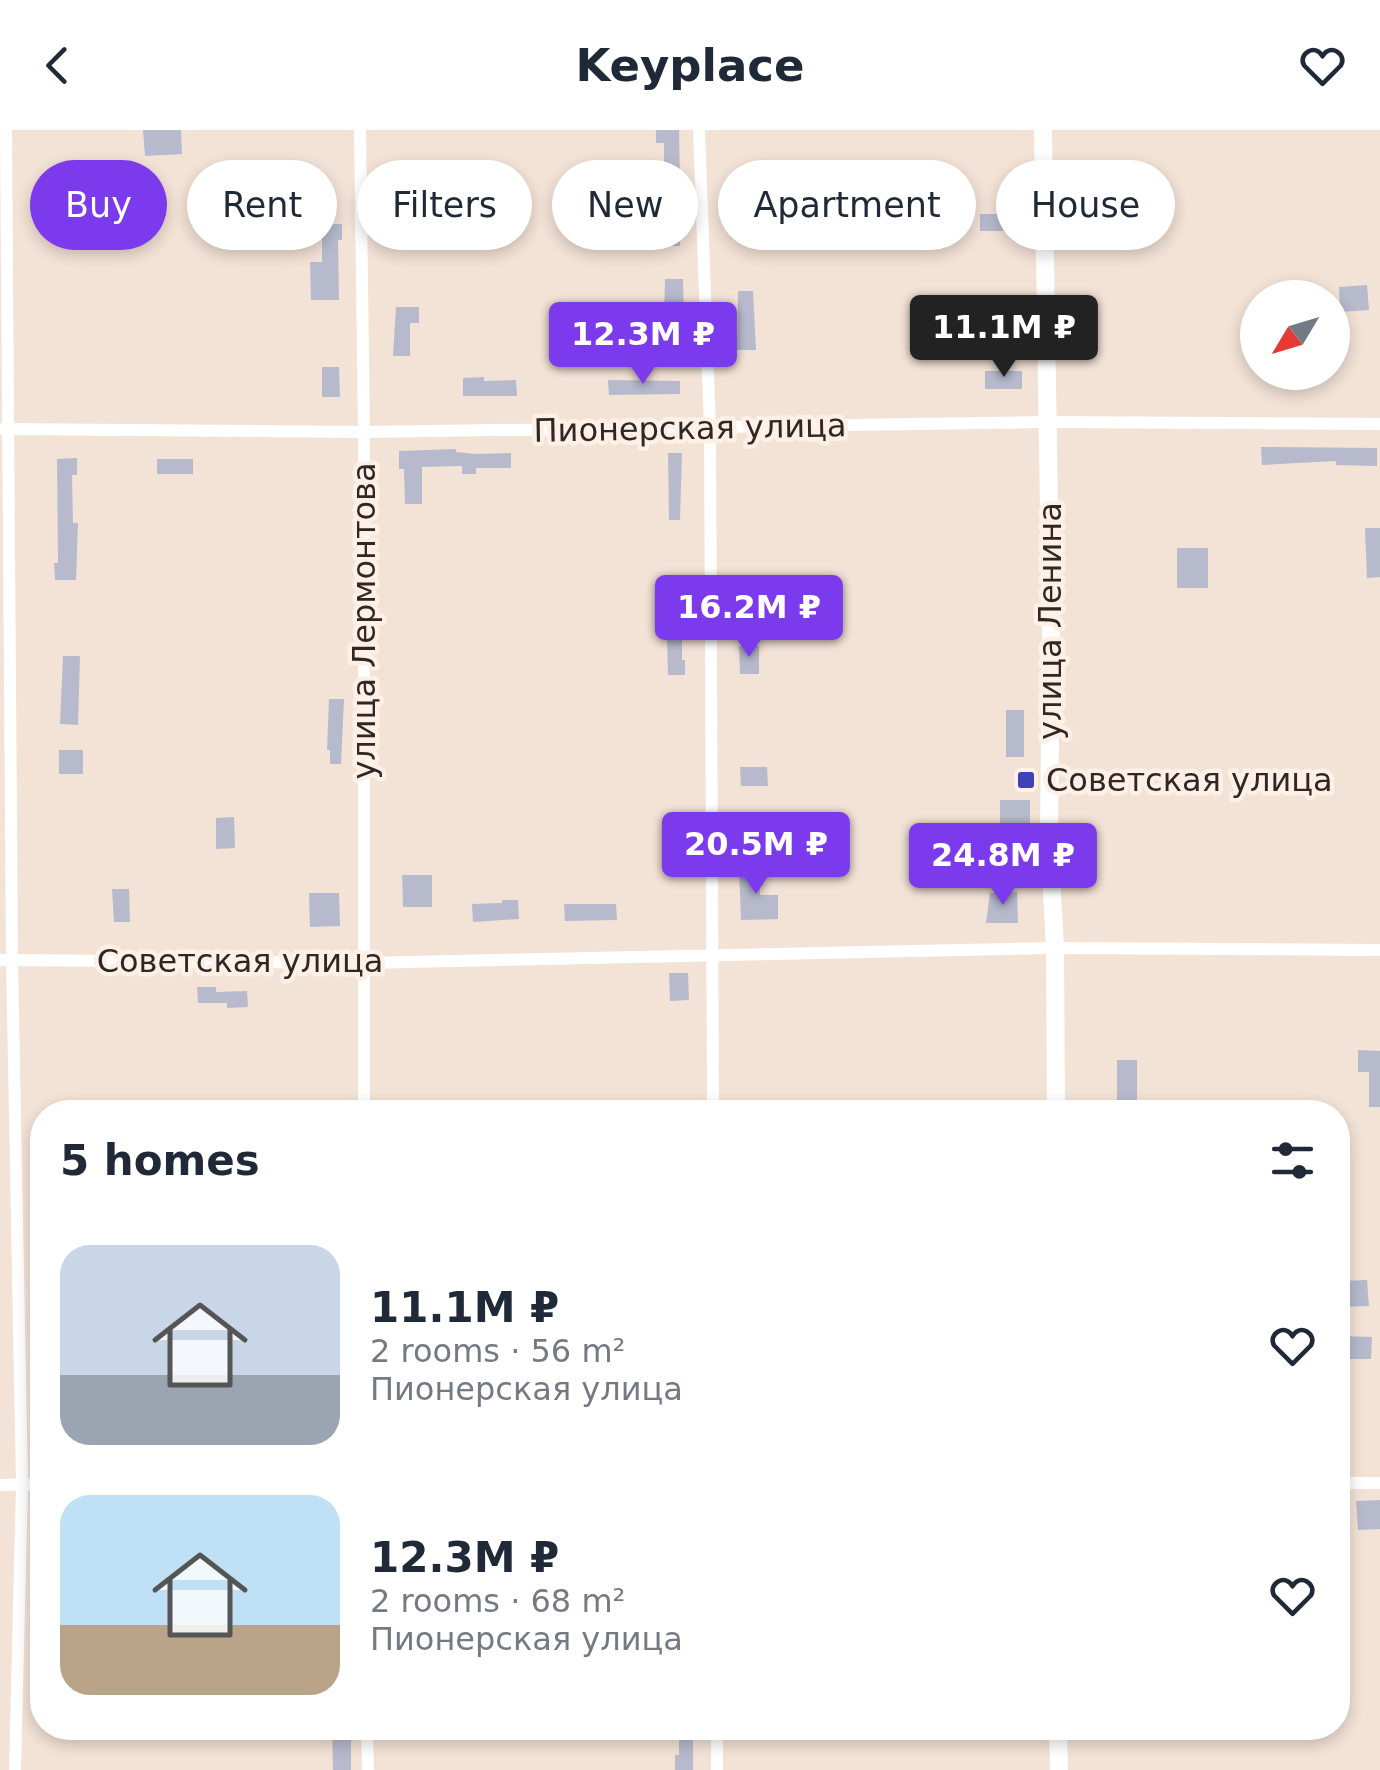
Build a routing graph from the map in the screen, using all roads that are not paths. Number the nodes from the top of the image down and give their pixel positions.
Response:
1 (6, 130) edge
2 (360, 130) edge
3 (699, 130) edge
4 (1043, 130) edge
5 (1048, 422) junction
6 (1380, 424) edge
7 (710, 428) junction
8 (4, 429) edge
9 (364, 432) junction
10 (1055, 948) junction
11 (1380, 950) edge
12 (713, 957) junction
13 (6, 960) edge
14 (364, 963) junction
15 (364, 1100) edge
16 (714, 1100) edge
17 (1056, 1100) edge
18 (1350, 1483) edge
19 (1380, 1483) edge
20 (0, 1484) edge
21 (22, 1484) junction
22 (30, 1484) edge
23 (367, 1740) edge
24 (717, 1740) edge
25 (1058, 1740) edge
26 (14, 1770) edge
27 (368, 1770) edge
28 (717, 1770) edge
29 (1058, 1770) edge

1 - 8 street
2 - 9 street, улица Лермонтова
3 - 7 street
4 - 5 main road, улица Ленина
5 - 6 street, Пионерская улица
5 - 7 street, Пионерская улица
5 - 10 main road, улица Ленина
7 - 9 street, Пионерская улица
7 - 12 street
8 - 9 street, Пионерская улица
8 - 13 street
9 - 14 street, улица Лермонтова
10 - 11 street, Советская улица
10 - 12 street, Советская улица
10 - 17 main road, улица Ленина
12 - 14 street, Советская улица
12 - 16 street
13 - 14 street, Советская улица
13 - 21 street
14 - 15 street, улица Лермонтова
18 - 19 street
20 - 21 street
21 - 22 street
21 - 26 street
23 - 27 street
24 - 28 street
25 - 29 main road

